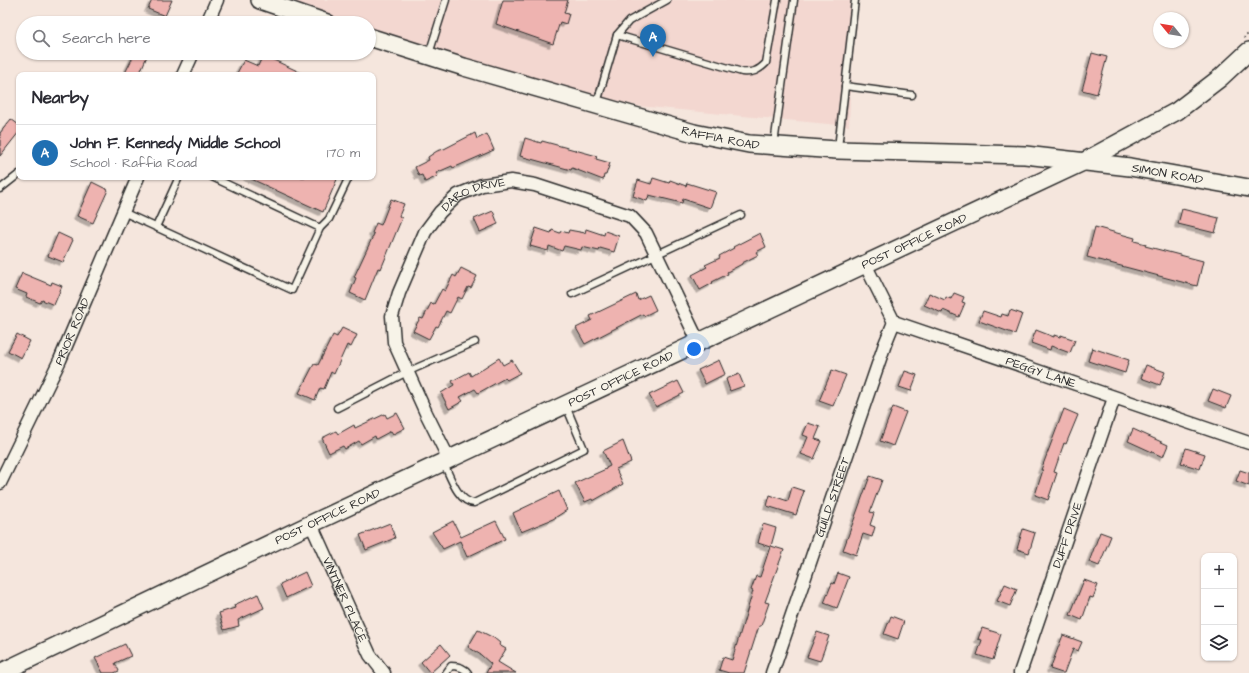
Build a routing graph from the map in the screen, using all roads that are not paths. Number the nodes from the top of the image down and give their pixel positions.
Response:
1 (217, 0) edge
2 (260, 0) edge
3 (446, 0) edge
4 (667, 0) edge
5 (777, 0) edge
6 (794, 0) edge
7 (855, 0) edge
8 (209, 16) edge
9 (307, 16) edge
10 (617, 35) junction
11 (376, 39) edge
12 (1249, 51) edge
13 (428, 55) junction
14 (190, 60) edge
15 (184, 72) edge
16 (845, 86) junction
17 (912, 95) dead end
18 (596, 105) junction
19 (773, 146) junction
20 (838, 150) junction
21 (1085, 161) junction
22 (16, 176) edge
23 (137, 180) edge
24 (178, 180) edge
25 (218, 180) edge
26 (348, 180) edge
27 (1249, 188) edge
28 (0, 189) edge
29 (123, 212) junction
30 (741, 215) dead end
31 (156, 227) junction
32 (320, 228) junction
33 (656, 254) junction
34 (865, 264) junction
35 (572, 294) dead end
36 (894, 322) junction
37 (475, 342) dead end
38 (699, 343) junction
39 (407, 372) junction
40 (1114, 398) junction
41 (566, 406) junction
42 (337, 408) dead end
43 (1249, 443) edge
44 (446, 461) junction
45 (0, 483) edge
46 (311, 524) junction
47 (0, 673) edge
48 (384, 673) edge
49 (446, 673) edge
50 (468, 673) edge
51 (772, 673) edge
52 (1020, 673) edge

1 - 8 street
2 - 9 street
3 - 13 lane
4 - 10 lane
5 - 10 lane
6 - 19 lane
7 - 16 lane
10 - 18 lane
11 - 13 street, RAFFIA ROAD
12 - 21 street, POST OFFICE ROAD
13 - 18 street, RAFFIA ROAD
14 - 15 street
16 - 17 lane
16 - 20 lane
18 - 19 street, RAFFIA ROAD
19 - 20 street, RAFFIA ROAD
20 - 21 street, RAFFIA ROAD
21 - 27 street, SIMON ROAD
21 - 34 street, POST OFFICE ROAD
22 - 28 lane
23 - 29 street, PRIOR ROAD
24 - 31 lane
25 - 32 lane
26 - 32 lane
29 - 31 lane
29 - 45 street, PRIOR ROAD
30 - 33 lane
31 - 32 lane
33 - 35 lane
33 - 38 street, DARO DRIVE
33 - 39 street, DARO DRIVE
34 - 36 street
34 - 38 street, POST OFFICE ROAD
36 - 40 street, PEGGY LANE
36 - 51 street, GUILD STREET
37 - 39 lane
38 - 41 street, POST OFFICE ROAD
39 - 42 lane
39 - 44 street, DARO DRIVE
40 - 43 street, PEGGY LANE
40 - 52 street, DUFF DRIVE
41 - 44 street, POST OFFICE ROAD
41 - 44 lane
44 - 46 street, POST OFFICE ROAD
46 - 47 street, POST OFFICE ROAD
46 - 48 street, VINTNER PLACE
49 - 50 lane

